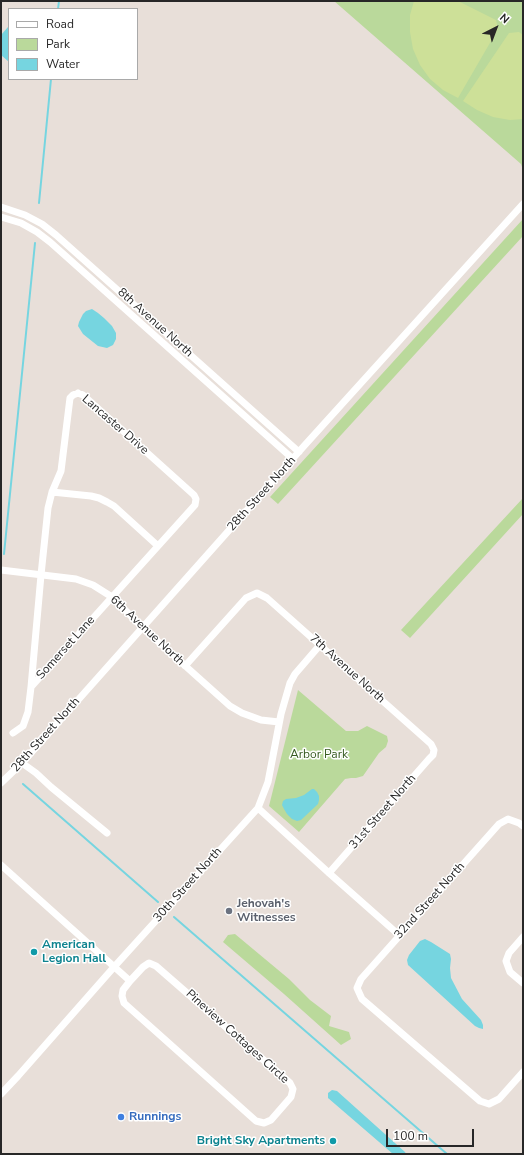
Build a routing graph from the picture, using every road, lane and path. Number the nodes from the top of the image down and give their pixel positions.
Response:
1 (523, 204) edge
2 (3, 205) edge
3 (1, 217) edge
4 (299, 452) junction
5 (293, 459) junction
6 (52, 492) junction
7 (158, 546) junction
8 (1, 570) edge
9 (41, 575) junction
10 (112, 597) junction
11 (143, 628) junction
12 (320, 645) junction
13 (185, 666) junction
14 (31, 687) junction
15 (279, 722) junction
16 (13, 733) dead end
17 (434, 750) joint
18 (22, 763) junction
19 (1, 783) edge
20 (258, 808) junction
21 (523, 826) edge
22 (107, 833) dead end
23 (1, 865) edge
24 (329, 874) junction
25 (399, 935) junction
26 (523, 937) edge
27 (114, 967) junction
28 (130, 981) junction
29 (523, 983) edge
30 (523, 1072) edge
31 (1, 1094) edge

1 - 4 street, 28th Street North
2 - 3 street
2 - 4 street, 8th Avenue North
3 - 5 street, 8th Avenue North
4 - 5 street, 28th Street North
5 - 11 street, 28th Street North
6 - 7 street
6 - 7 street, Lancaster Drive
6 - 9 street, Lancaster Drive
7 - 10 street, Lancaster Drive
8 - 9 street, 6th Avenue North
9 - 10 street, 6th Avenue North
9 - 14 street, Somerset Lane
10 - 11 street, 6th Avenue North
10 - 14 street, Somerset Lane
11 - 13 street, 6th Avenue North
11 - 18 street, 28th Street North
12 - 13 street, 7th Avenue North
12 - 15 street, 30th Street North
12 - 17 street, 7th Avenue North
13 - 15 street, 6th Avenue North
14 - 16 street
15 - 20 street, 30th Street North
17 - 24 street, 31st Street North
18 - 19 street, 28th Street North
18 - 22 street
20 - 24 street
20 - 27 street, 30th Street North
21 - 25 street, 32nd Street North
23 - 27 street
24 - 25 street
25 - 30 street, 32nd Street North
26 - 29 street
27 - 28 street
27 - 31 street, 30th Street North
28 - 28 street, Pineview Cottages Circle

